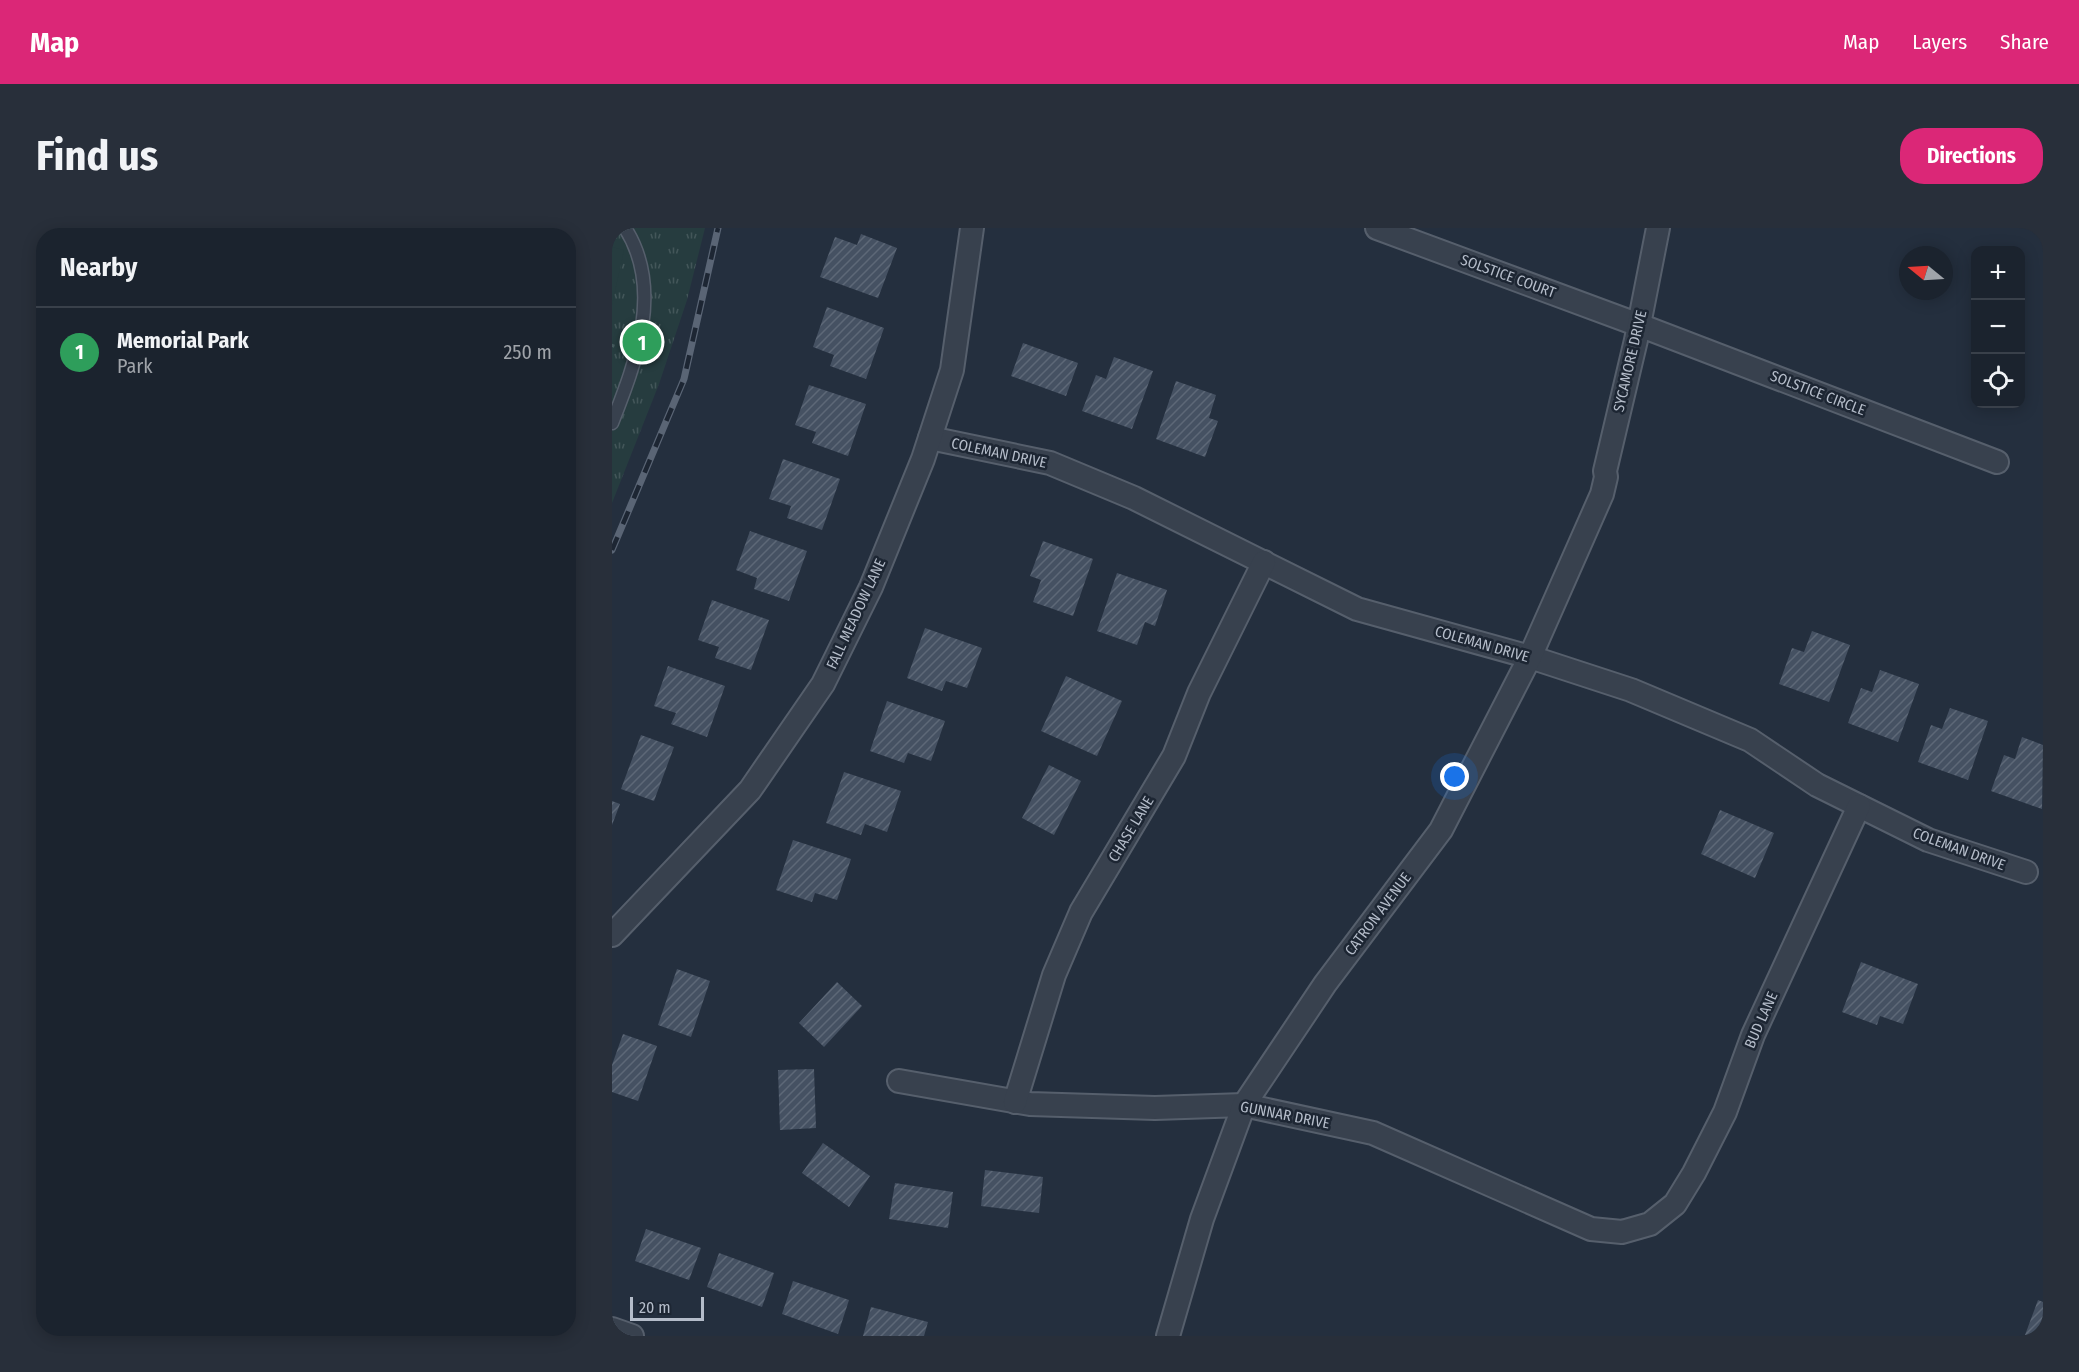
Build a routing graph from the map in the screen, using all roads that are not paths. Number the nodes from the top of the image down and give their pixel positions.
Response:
1 (625, 228) edge
2 (972, 228) edge
3 (1377, 228) edge
4 (1658, 228) edge
5 (1639, 325) junction
6 (612, 423) edge
7 (930, 438) junction
8 (1997, 462) dead end
9 (1602, 494) joint
10 (1263, 562) junction
11 (1530, 657) junction
12 (1859, 806) junction
13 (2026, 872) dead end
14 (612, 935) edge
15 (899, 1081) dead end
16 (1014, 1102) junction
17 (1244, 1105) junction
18 (1650, 1224) joint
19 (612, 1329) edge
20 (632, 1336) edge
21 (1168, 1336) edge

1 - 6 lane
2 - 7 street, FALL MEADOW LANE
3 - 5 street, SOLSTICE COURT
4 - 5 street, SYCAMORE DRIVE
5 - 8 street, SOLSTICE CIRCLE
5 - 9 street, SYCAMORE DRIVE
7 - 10 street, COLEMAN DRIVE
7 - 14 street, FALL MEADOW LANE
9 - 11 street, CATRON AVENUE
10 - 11 street, COLEMAN DRIVE
10 - 16 street, CHASE LANE
11 - 12 street, COLEMAN DRIVE
11 - 17 street, CATRON AVENUE
12 - 13 street, COLEMAN DRIVE
12 - 18 street, BUD LANE
15 - 16 street, GUNNAR DRIVE
16 - 17 street, GUNNAR DRIVE
17 - 18 street, GUNNAR DRIVE
17 - 21 street, CATRON AVENUE
19 - 20 street

